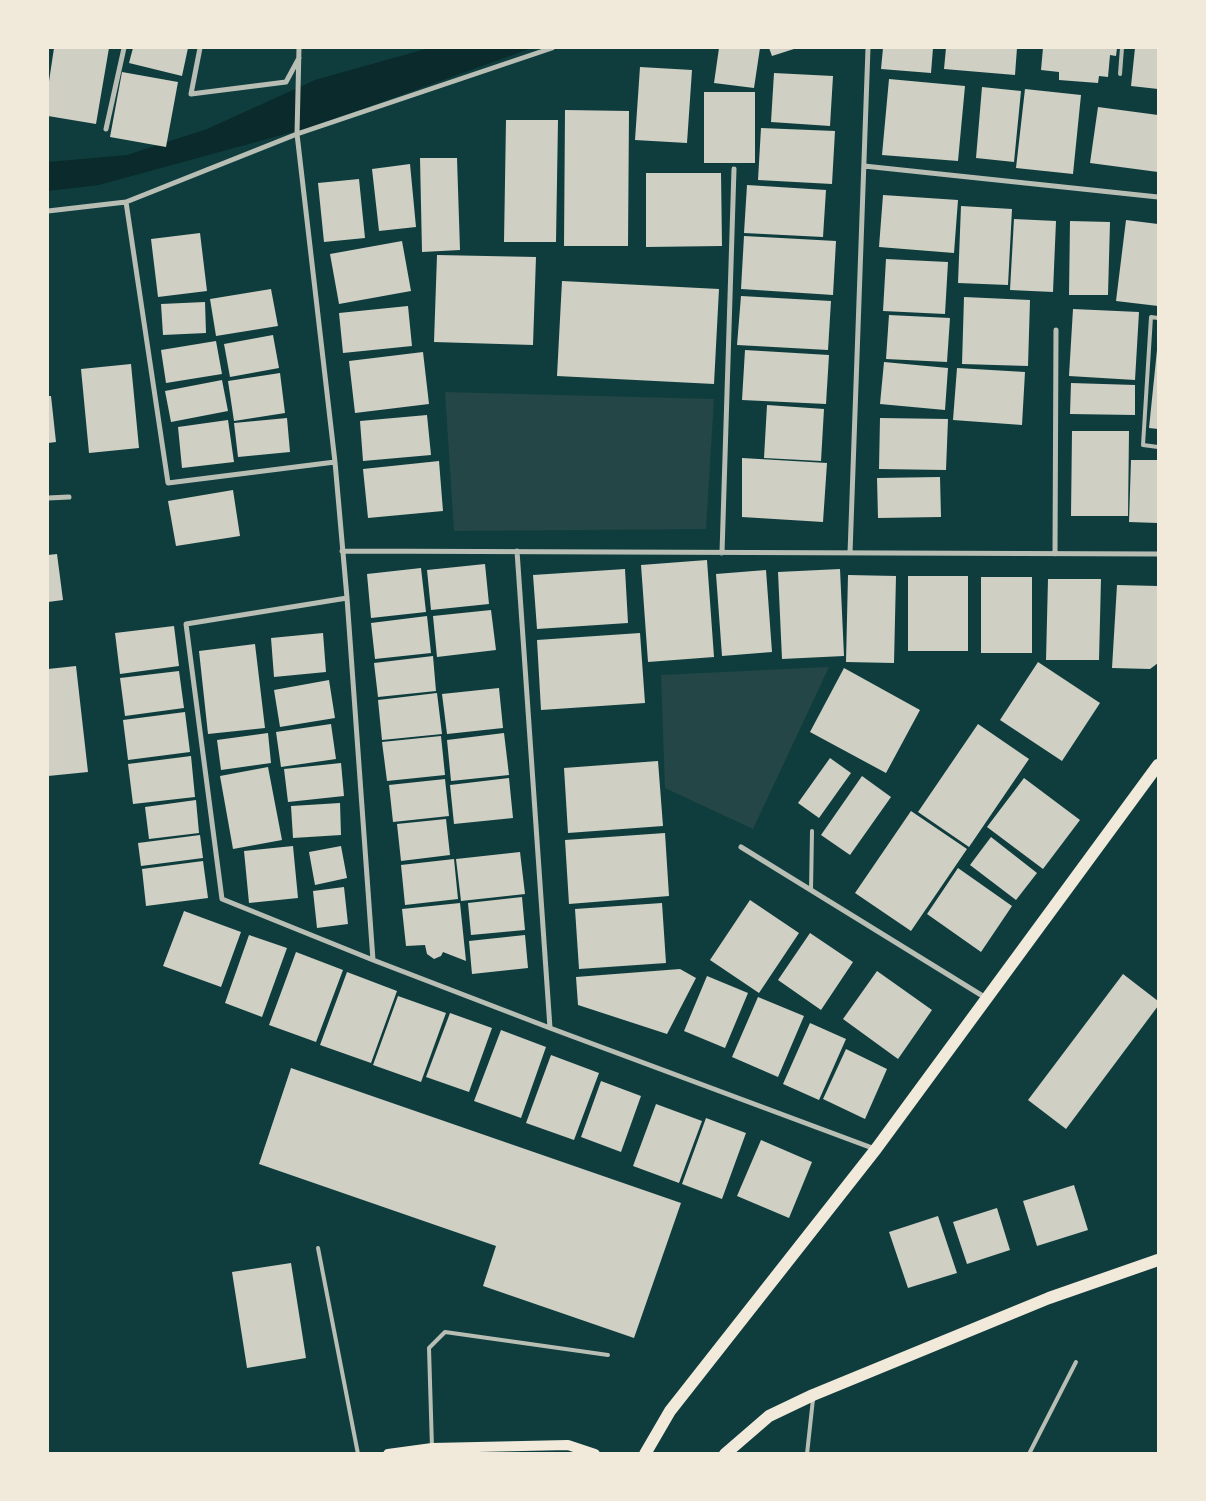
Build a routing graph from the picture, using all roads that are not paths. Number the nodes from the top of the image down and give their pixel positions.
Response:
1 (124, 48) edge
2 (200, 48) edge
3 (300, 48) edge
4 (552, 48) edge
5 (868, 48) edge
6 (1122, 48) edge
7 (300, 55) junction
8 (1120, 74) dead end
9 (106, 129) dead end
10 (297, 134) junction
11 (864, 166) junction
12 (734, 170) dead end
13 (1158, 197) edge
14 (126, 202) junction
15 (48, 211) edge
16 (1158, 318) edge
17 (1056, 330) dead end
18 (1158, 447) edge
19 (335, 462) junction
20 (69, 497) dead end
21 (48, 498) edge
22 (342, 550) junction
23 (517, 551) junction
24 (722, 553) junction
25 (850, 553) junction
26 (1055, 554) junction
27 (1158, 554) edge
28 (347, 598) junction
29 (1158, 764) edge
30 (812, 831) dead end
31 (741, 847) dead end
32 (811, 890) junction
33 (373, 960) junction
34 (987, 998) junction
35 (550, 1028) junction
36 (876, 1149) junction
37 (318, 1248) dead end
38 (1158, 1260) edge
39 (608, 1355) dead end
40 (1076, 1362) dead end
41 (813, 1395) junction
42 (432, 1448) junction
43 (591, 1452) edge
44 (358, 1454) edge
45 (388, 1454) edge
46 (644, 1454) edge
47 (726, 1454) edge
48 (807, 1454) edge
49 (1030, 1454) edge

1 - 9 street
2 - 7 street
3 - 7 street
4 - 10 street
5 - 11 street
6 - 8 lane
7 - 10 street
10 - 14 street
10 - 19 street
11 - 13 street
11 - 25 street
12 - 24 street
14 - 15 street
14 - 19 street
16 - 18 lane
17 - 26 street
19 - 22 street
20 - 21 street
22 - 23 street
22 - 28 street
23 - 24 street
23 - 35 street
24 - 25 street
25 - 26 street
26 - 27 street
28 - 33 street
28 - 33 street
29 - 34 main road
30 - 32 lane
31 - 32 street
32 - 34 street
33 - 35 street
34 - 36 main road
35 - 36 street
36 - 46 main road
37 - 44 lane
38 - 41 main road
39 - 42 lane
40 - 49 lane
41 - 47 main road
41 - 48 lane
42 - 43 main road
42 - 45 main road

